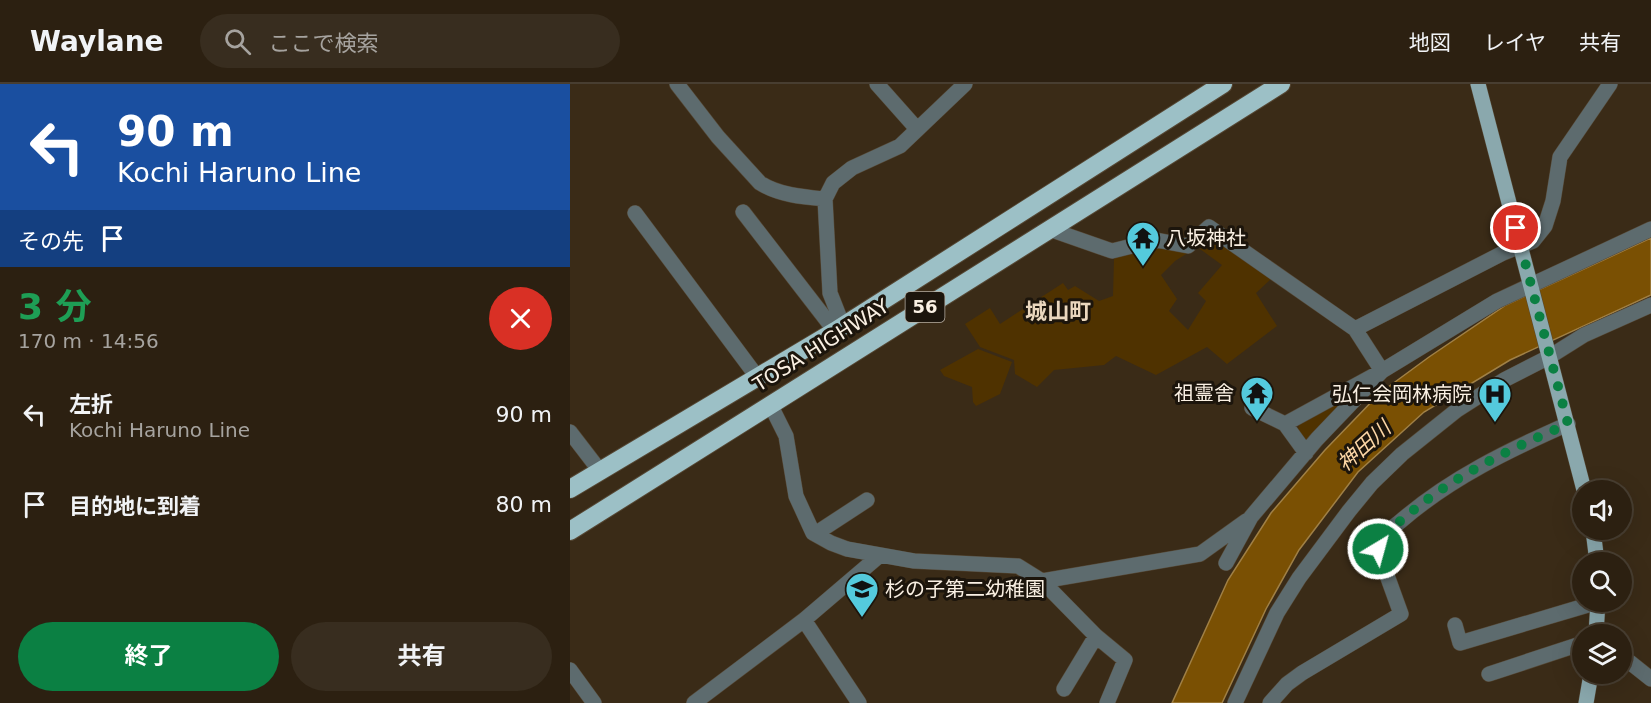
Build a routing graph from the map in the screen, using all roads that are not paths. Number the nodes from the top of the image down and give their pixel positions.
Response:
1 (677, 84) edge
2 (877, 84) edge
3 (965, 84) edge
4 (1223, 84) edge
5 (1281, 84) edge
6 (1478, 84) edge
7 (1610, 84) edge
8 (917, 129) junction
9 (825, 199) junction
10 (743, 212) dead end
11 (635, 213) dead end
12 (1049, 229) junction
13 (1651, 229) edge
14 (1520, 246) junction
15 (1531, 285) junction
16 (1651, 305) edge
17 (839, 328) junction
18 (1355, 329) junction
19 (1548, 353) junction
20 (1382, 371) junction
21 (758, 378) junction
22 (770, 404) junction
23 (1252, 408) dead end
24 (1286, 424) junction
25 (1568, 424) junction
26 (570, 432) edge
27 (1306, 453) junction
28 (600, 471) junction
29 (1582, 480) edge
30 (570, 489) edge
31 (867, 500) dead end
32 (1251, 517) junction
33 (570, 531) edge
34 (814, 534) junction
35 (879, 556) junction
36 (1226, 563) dead end
37 (1042, 581) junction
38 (1572, 610) edge
39 (804, 620) junction
40 (1455, 625) dead end
41 (1096, 636) junction
42 (1572, 647) edge
43 (1632, 664) edge
44 (570, 670) edge
45 (1490, 674) dead end
46 (1651, 679) edge
47 (1589, 684) edge
48 (1064, 689) dead end
49 (594, 703) edge
50 (694, 703) edge
51 (859, 703) edge
52 (1107, 703) edge
53 (1235, 703) edge
54 (1270, 703) edge
55 (1586, 703) edge

1 - 9 street
2 - 8 street
3 - 8 street
4 - 17 highway, TOSA HIGHWAY / 56
5 - 12 highway, TOSA HIGHWAY / 56
6 - 14 main road
7 - 14 street
8 - 9 street
9 - 17 street
10 - 17 street
11 - 21 street
12 - 18 street
12 - 22 highway, TOSA HIGHWAY / 56
13 - 15 street
14 - 15 main road
14 - 18 street
15 - 19 main road
15 - 20 street
16 - 19 street
17 - 21 highway, TOSA HIGHWAY / 56
18 - 20 street
19 - 25 main road
19 - 53 street
20 - 24 street
20 - 27 street
21 - 28 highway, TOSA HIGHWAY / 56
22 - 33 highway, TOSA HIGHWAY / 56
22 - 34 street
23 - 24 street
24 - 27 street
25 - 29 main road
25 - 54 street
26 - 28 street
27 - 32 street
28 - 30 highway, TOSA HIGHWAY / 56
31 - 34 street
32 - 36 street
32 - 37 street
34 - 35 street
35 - 37 street
35 - 39 street
37 - 41 street
38 - 40 street
39 - 50 street
39 - 51 street
41 - 48 street
41 - 52 street
42 - 45 street
43 - 46 street
44 - 49 street
47 - 55 main road

